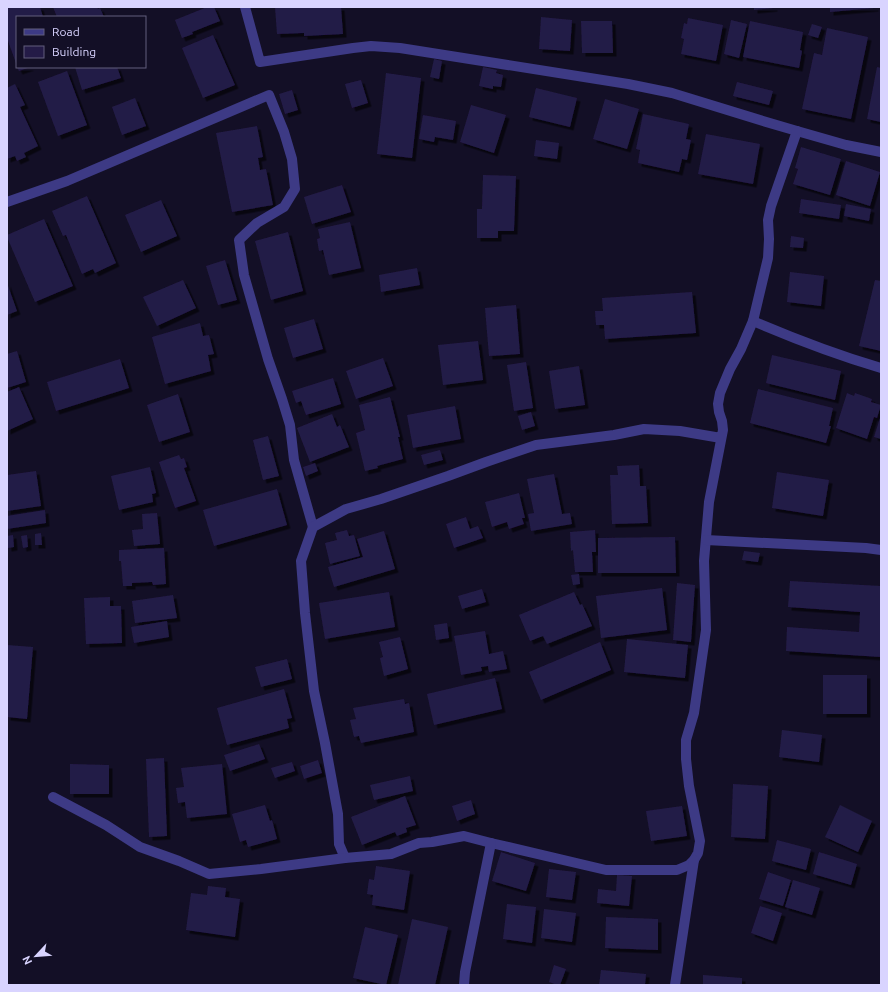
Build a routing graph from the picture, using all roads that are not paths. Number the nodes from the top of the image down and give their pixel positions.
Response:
1 (245, 7) edge
2 (797, 131) junction
3 (881, 152) edge
4 (7, 202) edge
5 (753, 321) junction
6 (881, 368) edge
7 (721, 438) junction
8 (313, 527) junction
9 (706, 540) junction
10 (881, 550) edge
11 (53, 797) dead end
12 (491, 843) junction
13 (345, 858) junction
14 (694, 860) junction
15 (464, 985) edge
16 (674, 985) edge

1 - 2 street
2 - 3 street
2 - 5 street
4 - 8 street
5 - 6 street
5 - 7 street
7 - 8 street
7 - 9 street
8 - 13 street
9 - 10 street
9 - 14 street
11 - 13 street
12 - 13 street
12 - 14 street
12 - 15 street
14 - 16 street

